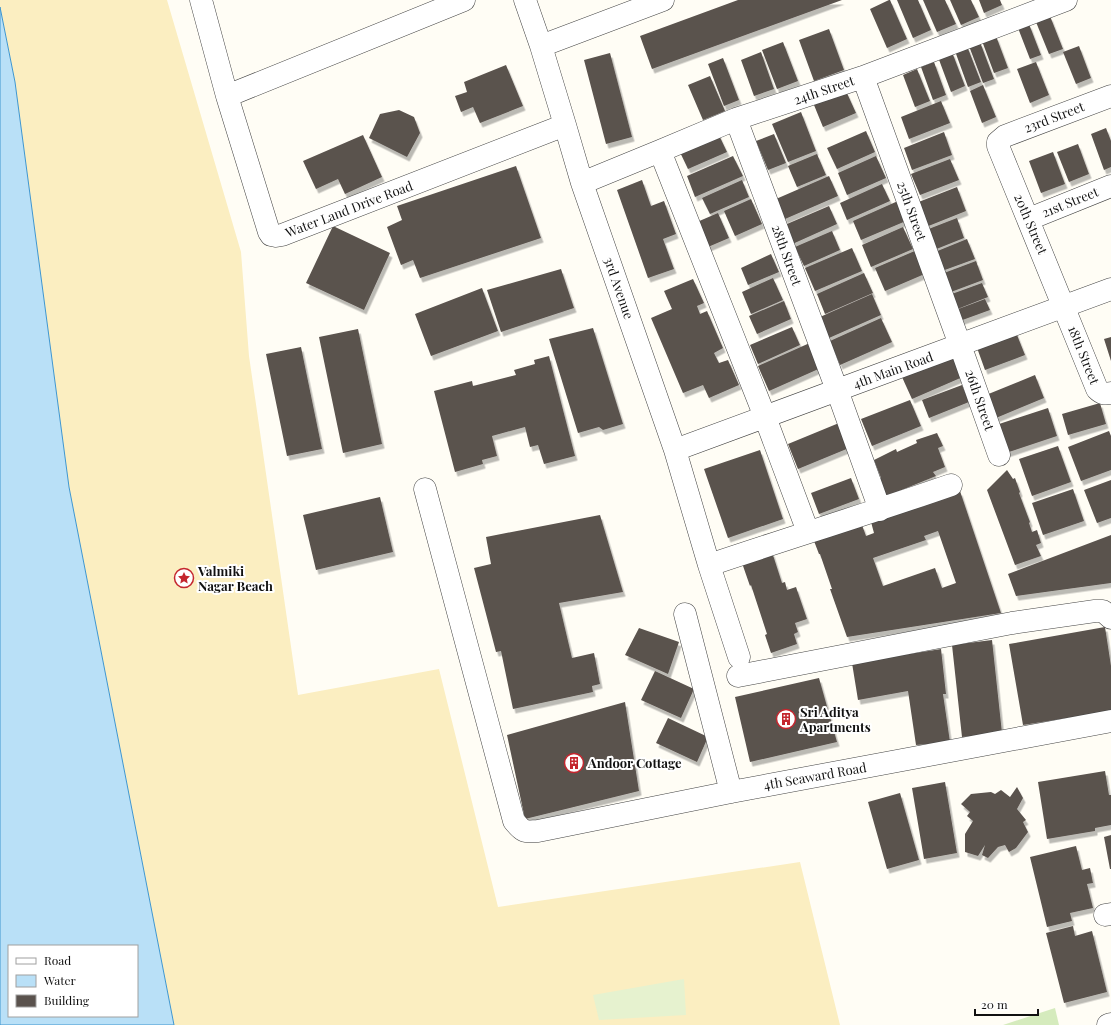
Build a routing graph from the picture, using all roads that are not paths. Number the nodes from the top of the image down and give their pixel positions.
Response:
1 (201, 0) edge
2 (464, 0) edge
3 (525, 0) edge
4 (662, 0) edge
5 (1066, 0) edge
6 (541, 46) junction
7 (863, 77) junction
8 (227, 96) junction
9 (1111, 96) edge
10 (736, 119) junction
11 (565, 125) junction
12 (998, 142) joint
13 (660, 151) junction
14 (582, 182) junction
15 (1111, 186) edge
16 (1029, 219) junction
17 (1111, 289) edge
18 (1064, 306) junction
19 (960, 345) junction
20 (837, 390) junction
21 (1111, 393) edge
22 (765, 417) junction
23 (675, 450) junction
24 (999, 455) dead end
25 (951, 485) dead end
26 (425, 489) dead end
27 (880, 510) junction
28 (808, 532) junction
29 (709, 565) junction
30 (686, 614) dead end
31 (1111, 618) edge
32 (1111, 721) edge
33 (731, 792) junction

1 - 8 street, Water Land Drive Road
2 - 8 street
3 - 6 street
4 - 6 street
5 - 7 street, 24th Street
6 - 11 street, 3rd Avenue
7 - 10 street, 24th Street
7 - 19 street, 25th Street
8 - 11 street, Water Land Drive Road
9 - 12 street, 23rd Street
10 - 13 street, 24th Street
10 - 20 street, 28th Street
11 - 14 street, 3rd Avenue
12 - 16 street, 20th Street
13 - 14 street, 24th Street
13 - 22 street
14 - 23 street, 3rd Avenue
15 - 16 street, 21st Street
16 - 18 street, 20th Street
17 - 18 street, 4th Main Road
18 - 19 street, 4th Main Road
18 - 21 street, 18th Street
19 - 20 street, 4th Main Road
19 - 24 street, 26th Street
20 - 22 street, 4th Main Road
20 - 27 street, 28th Street
22 - 23 street, 4th Main Road
22 - 28 street
23 - 29 street, 3rd Avenue
25 - 27 street
26 - 33 street, 4th Seaward Road
27 - 28 street
28 - 29 street
29 - 31 street, 3rd Avenue
30 - 33 street
32 - 33 street, 4th Seaward Road

